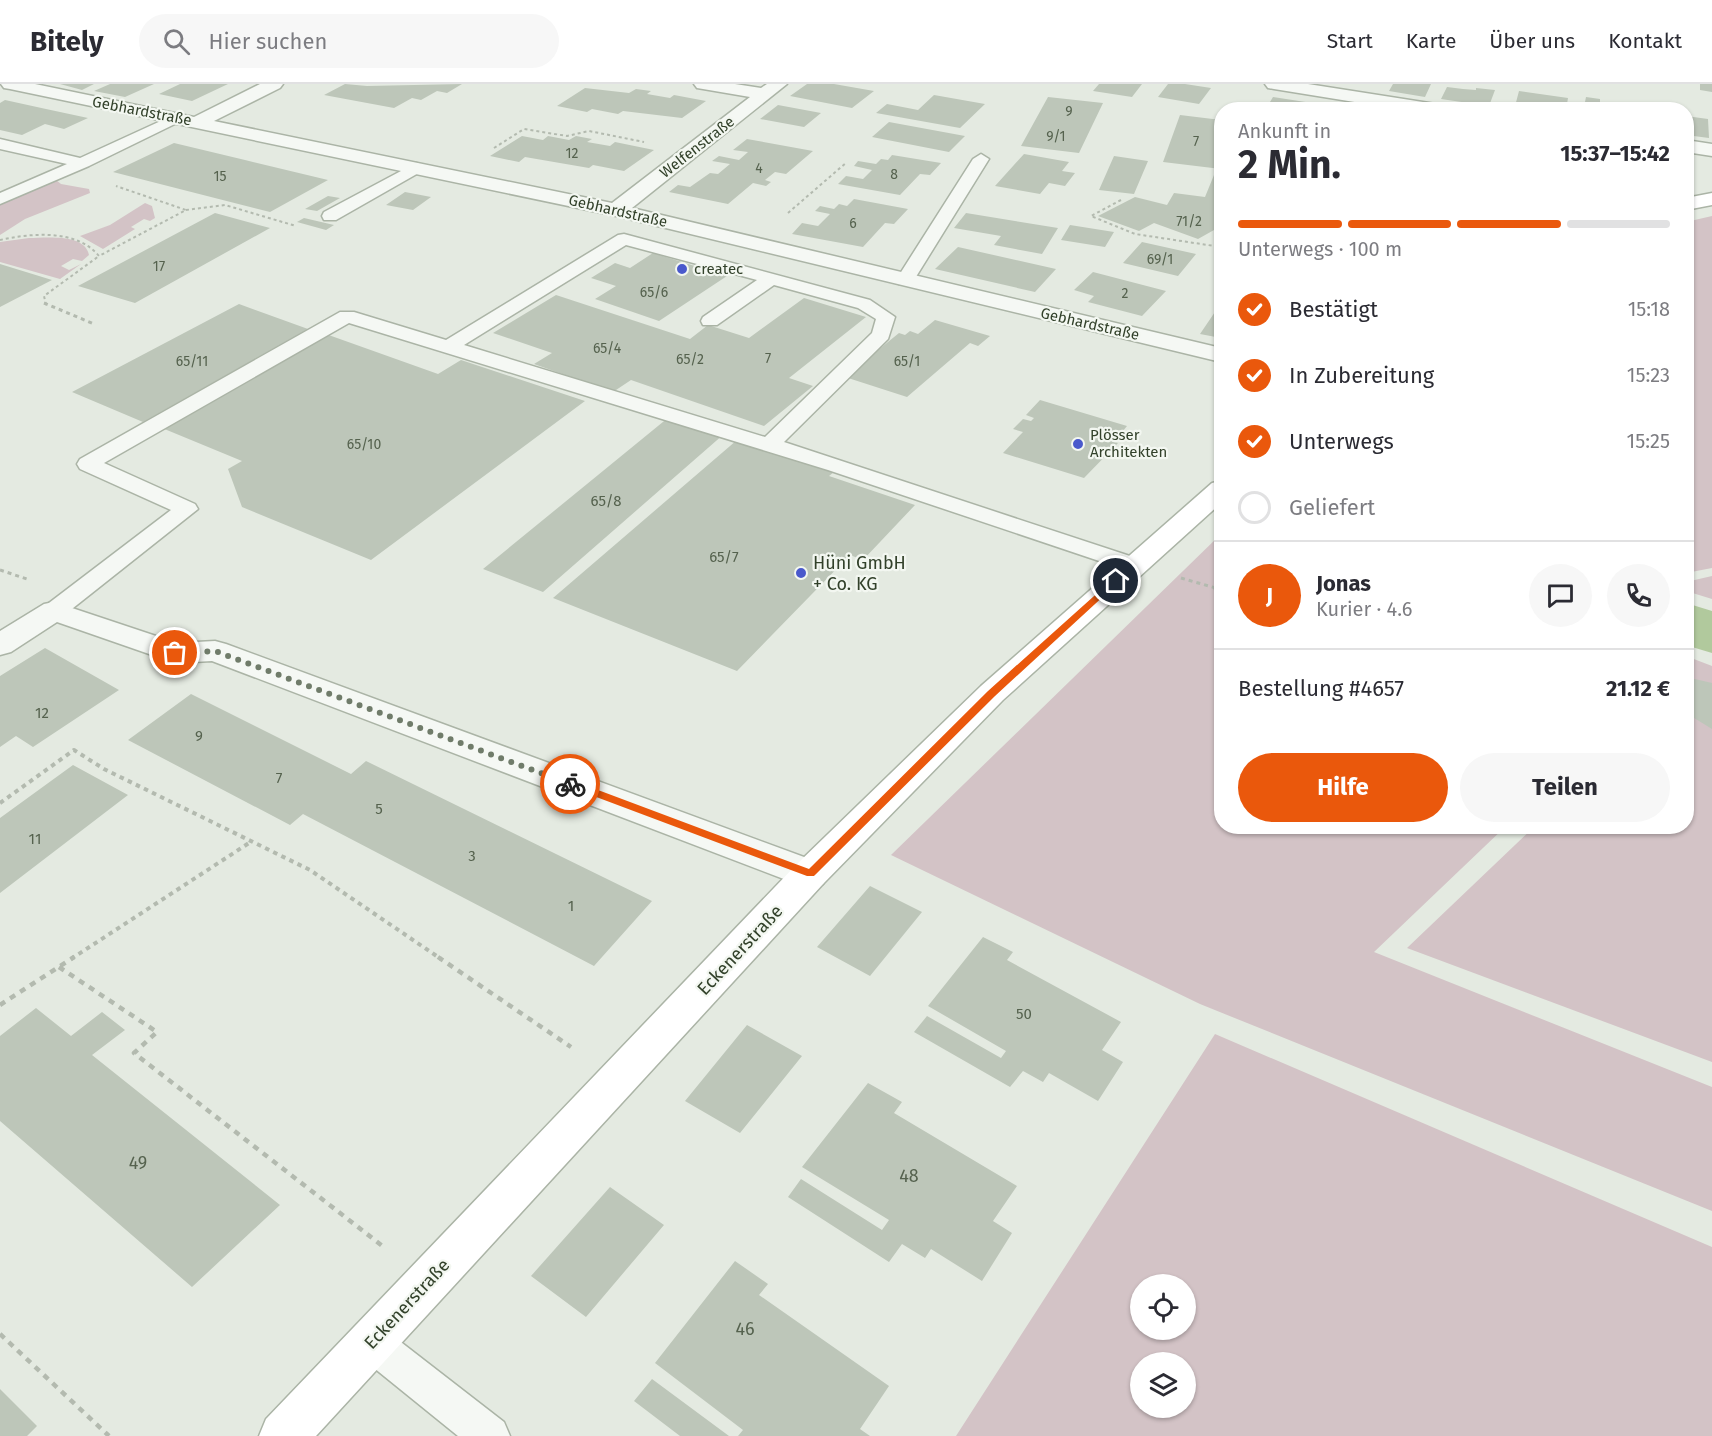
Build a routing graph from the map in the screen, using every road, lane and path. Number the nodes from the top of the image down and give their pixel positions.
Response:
1 (10, 84) edge
2 (274, 84) edge
3 (703, 84) edge
4 (1274, 84) edge
5 (1294, 86) edge
6 (771, 89) edge
7 (1393, 102) edge
8 (176, 118) junction
9 (198, 122) junction
10 (0, 144) edge
11 (1694, 147) edge
12 (1712, 150) edge
13 (692, 151) junction
14 (981, 159) dead end
15 (847, 162) dead end
16 (83, 163) junction
17 (416, 168) junction
18 (63, 172) junction
19 (451, 175) junction
20 (0, 199) edge
21 (1712, 199) edge
22 (1121, 200) dead end
23 (1694, 202) edge
24 (616, 210) junction
25 (330, 216) dead end
26 (0, 240) edge
27 (754, 243) junction
28 (1214, 246) edge
29 (99, 256) junction
30 (771, 279) junction
31 (905, 280) junction
32 (710, 321) dead end
33 (94, 324) dead end
34 (448, 347) junction
35 (1214, 353) edge
36 (769, 445) junction
37 (1214, 495) edge
38 (1134, 565) junction
39 (1190, 581) dead end
40 (1214, 588) edge
41 (54, 611) junction
42 (0, 645) edge
43 (0, 803) edge
44 (249, 842) junction
45 (810, 874) junction
46 (59, 967) junction
47 (0, 1005) edge
48 (571, 1047) dead end
49 (385, 1248) dead end
50 (0, 1335) edge
51 (371, 1342) junction
52 (109, 1436) edge
53 (283, 1436) edge
54 (490, 1436) edge

1 - 8 street, Gebhardstraße
2 - 9 street
3 - 6 street
4 - 5 street
5 - 7 street
6 - 13 street, Welfenstraße
8 - 9 street, Gebhardstraße
8 - 16 lane
9 - 17 street, Gebhardstraße
10 - 16 lane
11 - 12 street
13 - 19 path
13 - 24 street, Welfenstraße
14 - 31 lane
15 - 27 path
16 - 18 lane
17 - 19 street, Gebhardstraße
17 - 25 lane
18 - 20 lane
18 - 29 path
19 - 24 street, Gebhardstraße
21 - 23 main road
22 - 28 path
24 - 27 street, Gebhardstraße
26 - 29 path
27 - 31 street, Gebhardstraße
29 - 33 path
30 - 32 lane
30 - 34 lane
30 - 36 lane
31 - 35 street, Gebhardstraße
34 - 36 lane
34 - 41 lane
36 - 38 lane
37 - 38 main road, Eckenerstraße
38 - 45 main road, Eckenerstraße
39 - 40 path
41 - 42 street
41 - 45 street
43 - 44 path
44 - 46 path
44 - 48 path
45 - 51 main road, Eckenerstraße
46 - 47 path
46 - 49 path
50 - 52 path
51 - 53 main road, Eckenerstraße
51 - 54 lane

